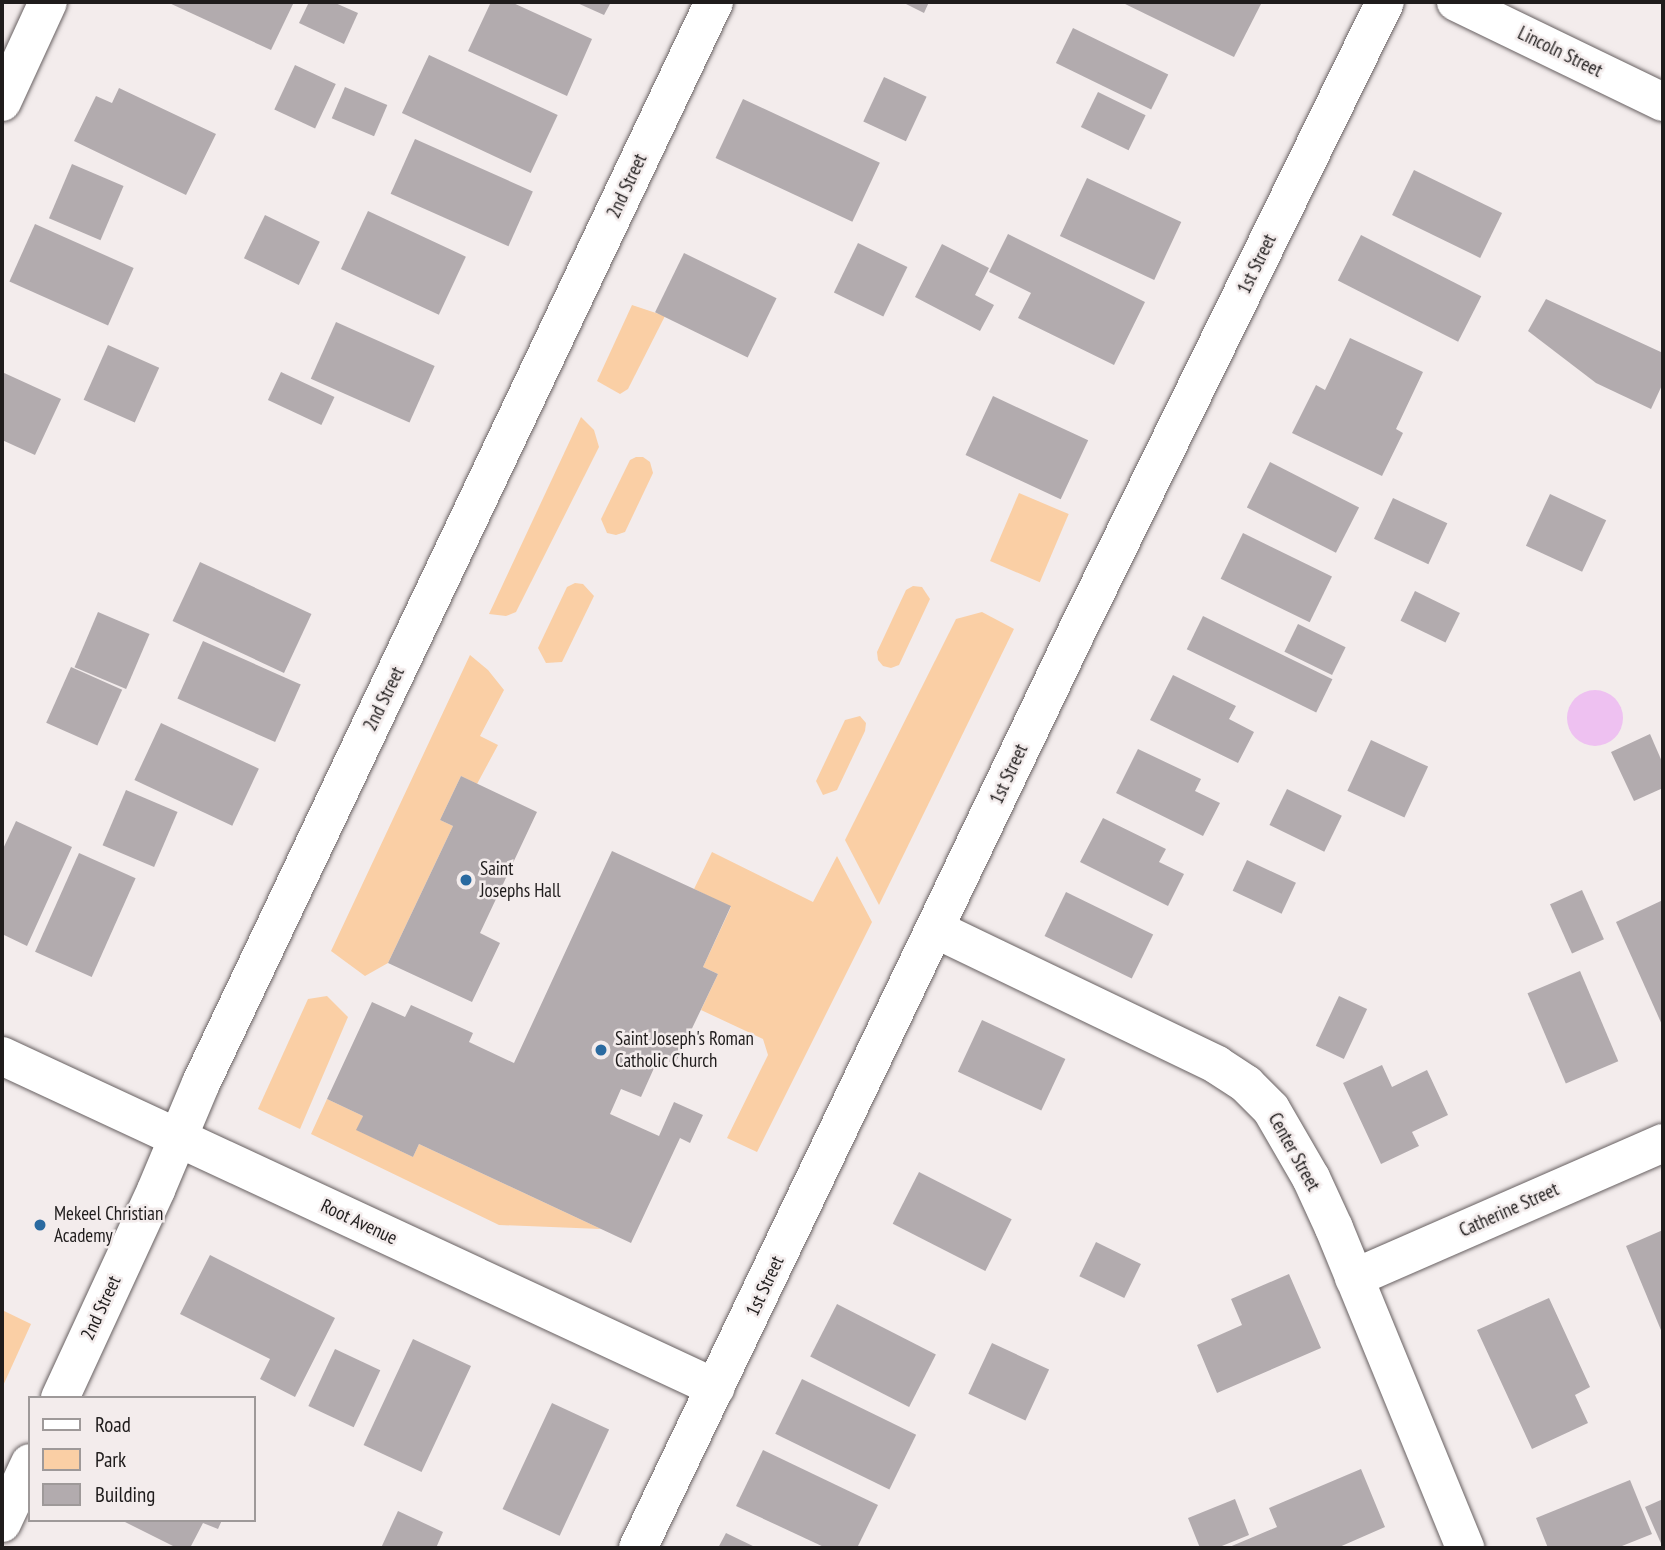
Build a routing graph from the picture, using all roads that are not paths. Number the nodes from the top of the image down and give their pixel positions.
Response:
1 (48, 2) edge
2 (714, 2) edge
3 (1385, 2) edge
4 (1456, 2) edge
5 (2, 102) edge
6 (1663, 102) edge
7 (935, 929) junction
8 (2, 1056) edge
9 (178, 1138) junction
10 (1663, 1143) edge
11 (1354, 1278) junction
12 (716, 1388) junction
13 (61, 1396) edge
14 (28, 1467) edge
15 (2, 1523) edge
16 (638, 1548) edge
17 (1465, 1548) edge

1 - 5 street
2 - 9 street, 2nd Street
3 - 7 street, 1st Street
4 - 6 street, Lincoln Street
7 - 11 street, Center Street
7 - 12 street, 1st Street
8 - 9 street, Root Avenue
9 - 12 street, Root Avenue
9 - 13 street, 2nd Street
10 - 11 street, Catherine Street
11 - 17 street, Center Street
12 - 16 street, 1st Street
14 - 15 street

